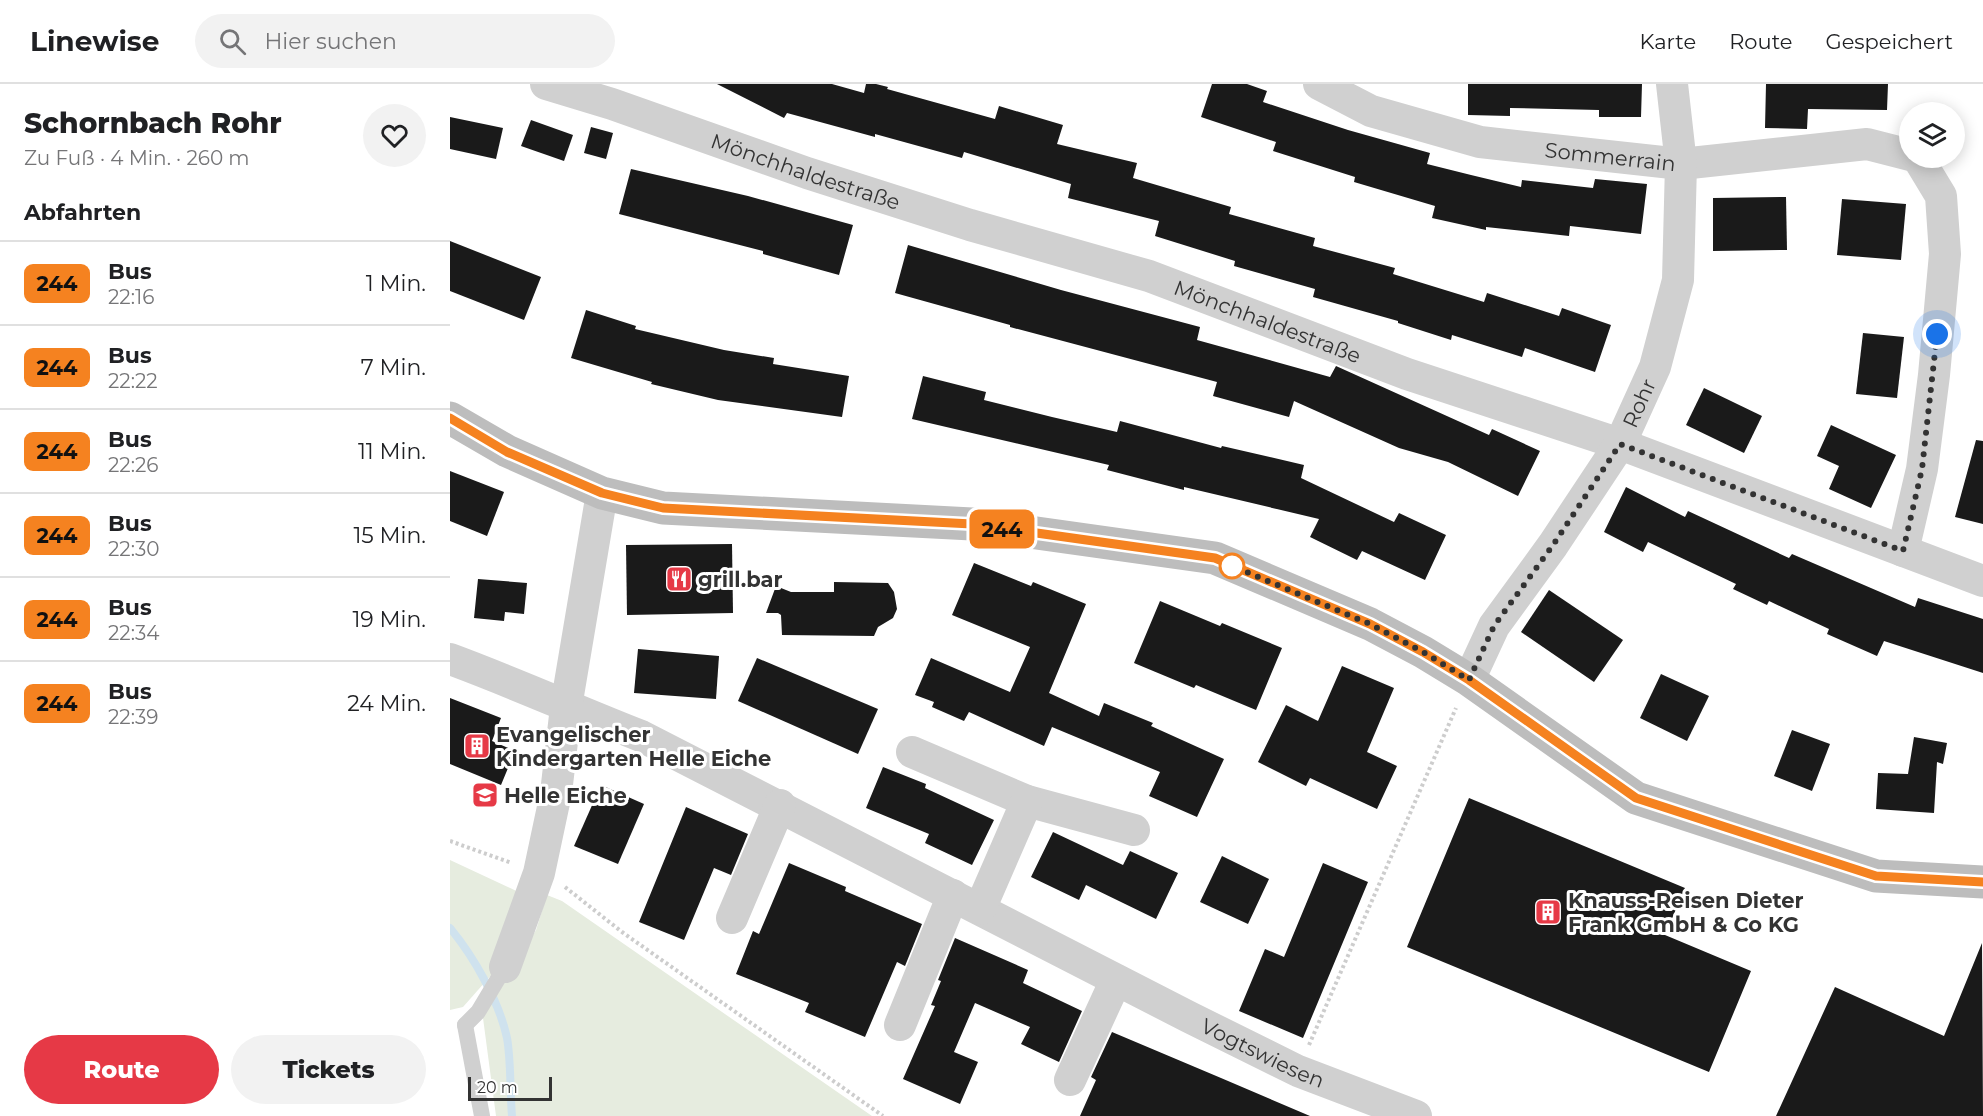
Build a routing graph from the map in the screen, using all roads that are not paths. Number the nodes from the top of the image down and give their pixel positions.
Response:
1 (546, 84) edge
2 (1319, 84) edge
3 (1672, 84) edge
4 (1899, 152) edge
5 (1681, 164) junction
6 (1924, 168) edge
7 (450, 418) edge
8 (1620, 444) junction
9 (602, 493) junction
10 (1903, 551) junction
11 (1983, 580) edge
12 (450, 659) edge
13 (1469, 680) junction
14 (566, 707) junction
15 (912, 752) dead end
16 (1027, 801) junction
17 (780, 805) junction
18 (1134, 830) dead end
19 (1983, 882) edge
20 (967, 902) junction
21 (732, 918) dead end
22 (506, 967) joint
23 (1116, 981) junction
24 (900, 1025) dead end
25 (457, 1026) edge
26 (1070, 1080) dead end
27 (482, 1116) edge
28 (1416, 1116) edge

1 - 8 street, Mönchhaldestraße
2 - 5 street, Sommerrain
3 - 5 street, Rohr
4 - 5 street, Sommerrain
5 - 8 street, Rohr
6 - 10 street
7 - 9 street
8 - 10 street, Mönchhaldestraße
8 - 13 street, Rohr
9 - 13 street
9 - 14 street
10 - 11 street, Mönchhaldestraße
12 - 14 street, Vogtswiesen
13 - 19 street
14 - 17 street, Vogtswiesen
14 - 22 street
15 - 16 street
16 - 18 street
16 - 20 street
17 - 20 street, Vogtswiesen
17 - 21 street
20 - 23 street, Vogtswiesen
20 - 24 street
22 - 25 lane
23 - 26 street
23 - 28 street, Vogtswiesen
25 - 27 lane

